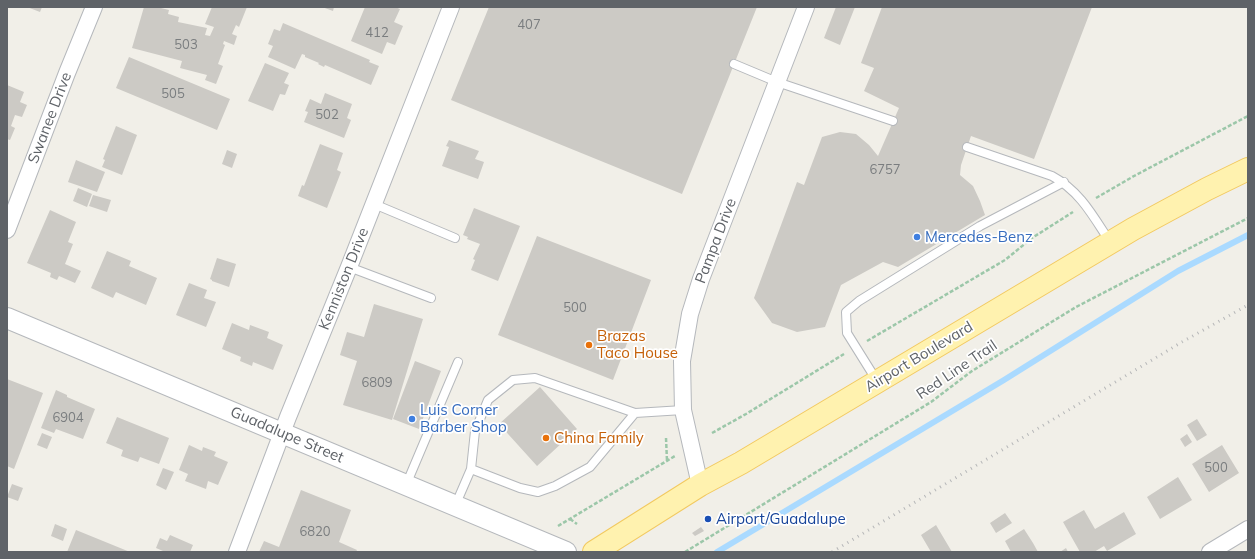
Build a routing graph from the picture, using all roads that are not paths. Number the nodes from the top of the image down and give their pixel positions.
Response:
1 (94, 7) edge
2 (451, 7) edge
3 (806, 7) edge
4 (734, 64) dead end
5 (777, 82) junction
6 (893, 121) dead end
7 (967, 147) dead end
8 (1248, 169) edge
9 (1064, 182) junction
10 (374, 204) junction
11 (7, 230) edge
12 (455, 238) dead end
13 (1110, 243) junction
14 (350, 267) junction
15 (431, 298) dead end
16 (7, 318) edge
17 (458, 362) dead end
18 (877, 382) junction
19 (683, 410) junction
20 (635, 412) junction
21 (282, 433) junction
22 (471, 469) junction
23 (406, 485) junction
24 (700, 485) junction
25 (455, 506) junction
26 (1248, 529) edge
27 (237, 552) edge
28 (566, 552) edge
29 (594, 552) edge
30 (1210, 552) edge

1 - 11 street, Swanee Drive
2 - 10 street, Kenniston Drive
3 - 5 street, Pampa Drive
4 - 5 lane
5 - 6 lane
5 - 19 street, Pampa Drive
7 - 9 lane
8 - 13 main road, Airport Boulevard
9 - 13 lane
9 - 18 lane
10 - 12 lane
10 - 14 street, Kenniston Drive
13 - 18 main road, Airport Boulevard
14 - 15 lane
14 - 21 street, Kenniston Drive
16 - 21 street, Guadalupe Street
17 - 23 lane
18 - 24 main road, Airport Boulevard
19 - 20 lane
19 - 24 street, Pampa Drive
20 - 22 lane
20 - 22 lane
21 - 23 street, Guadalupe Street
21 - 27 street, Kenniston Drive
22 - 25 lane
23 - 25 street, Guadalupe Street
24 - 29 main road, Airport Boulevard
25 - 28 street, Guadalupe Street
26 - 30 street

